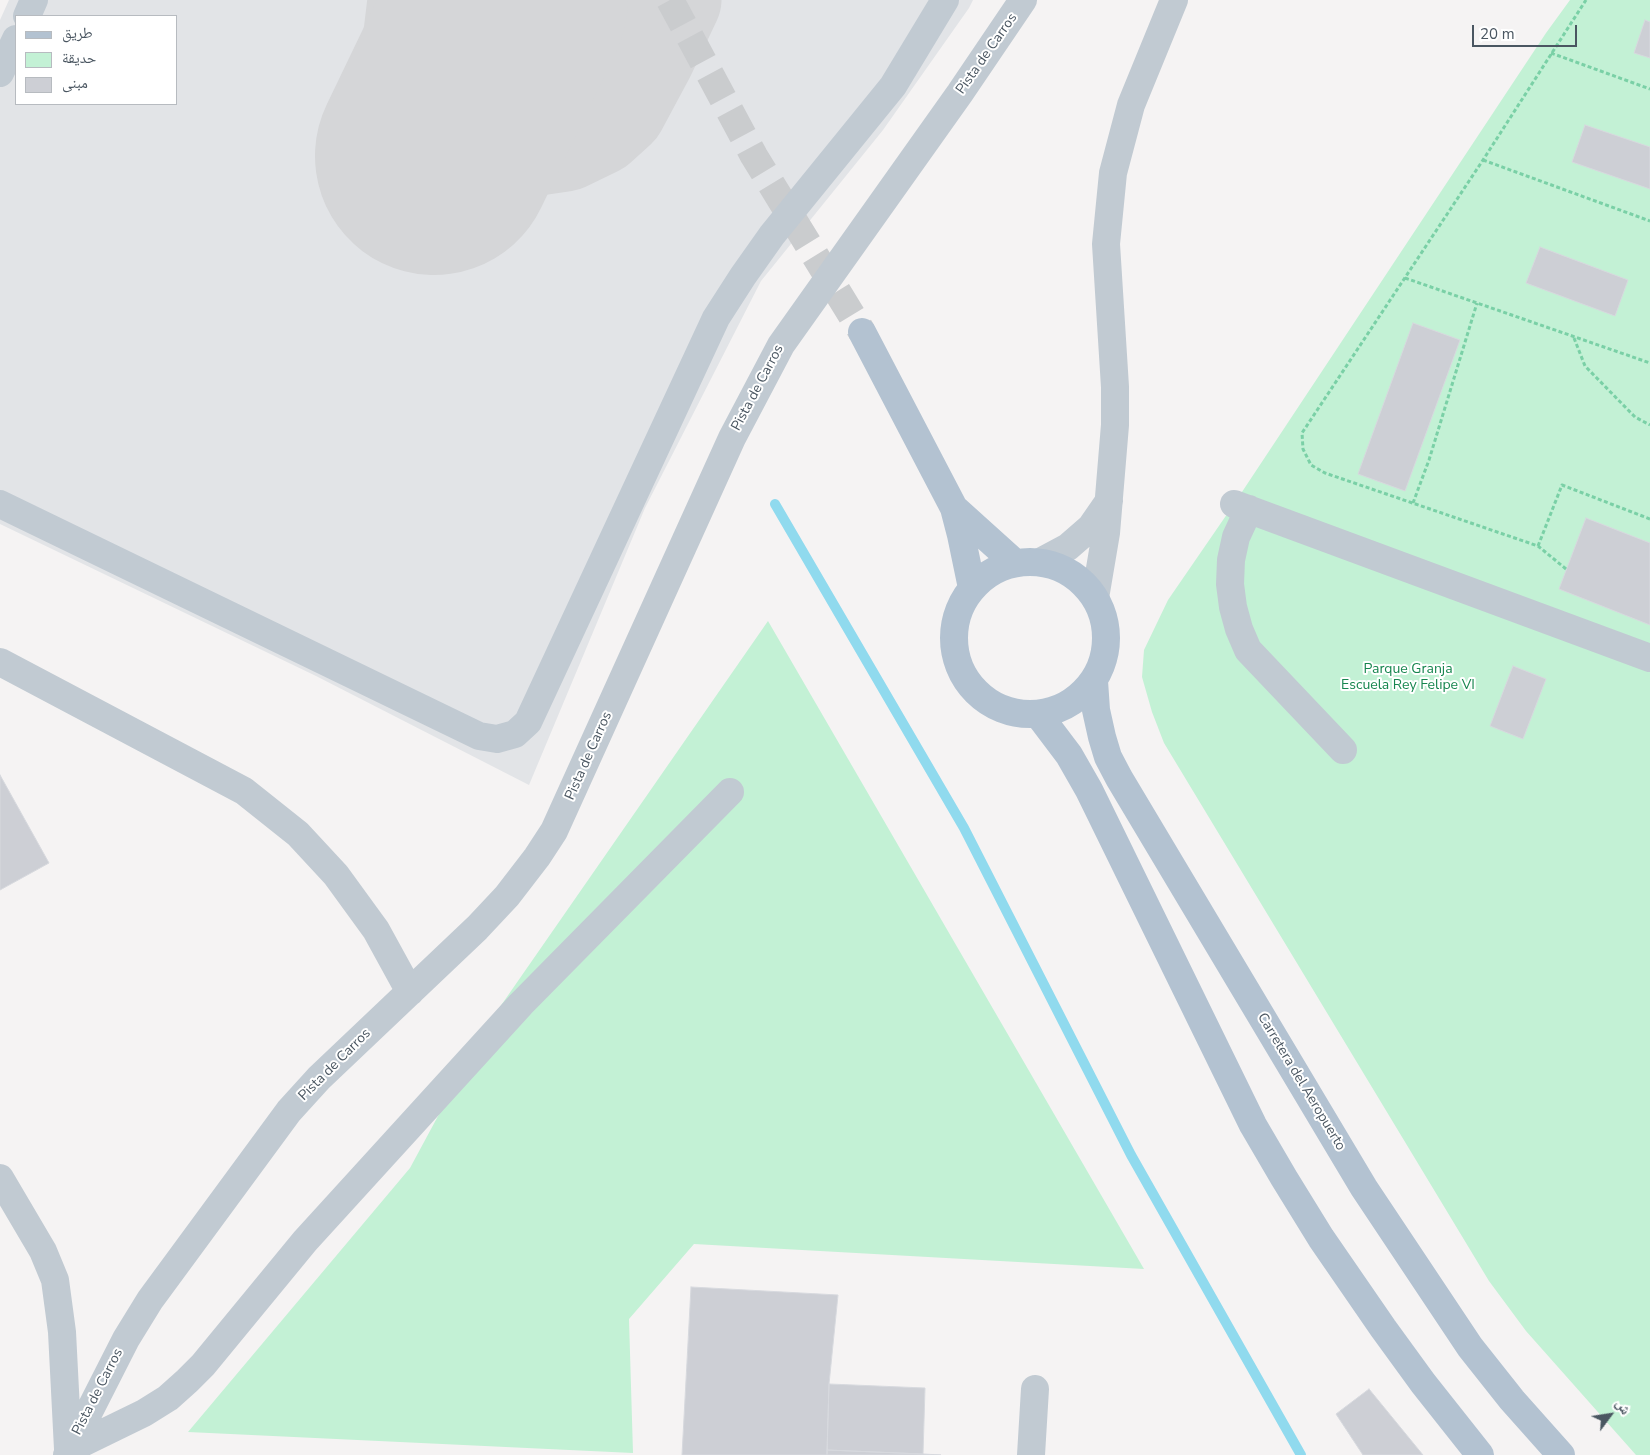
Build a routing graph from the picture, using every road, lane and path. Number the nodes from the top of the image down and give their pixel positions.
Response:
1 (34, 0) edge
2 (945, 0) edge
3 (1023, 0) edge
4 (1174, 0) edge
5 (1586, 0) edge
6 (27, 15) edge
7 (15, 40) edge
8 (1550, 53) junction
9 (0, 73) edge
10 (1650, 89) edge
11 (1483, 160) junction
12 (1650, 221) edge
13 (1405, 278) junction
14 (1477, 303) junction
15 (862, 332) tunnel mouth
16 (1574, 337) junction
17 (1650, 364) edge
18 (1650, 425) edge
19 (1109, 501) junction
20 (1413, 503) junction
21 (0, 504) edge
22 (954, 508) junction
23 (1650, 519) edge
24 (1538, 546) junction
25 (1028, 563) junction
26 (1566, 570) dead end
27 (972, 588) junction
28 (1095, 598) junction
29 (1650, 658) edge
30 (0, 662) edge
31 (1094, 681) junction
32 (1038, 714) junction
33 (1343, 750) dead end
34 (730, 792) dead end
35 (410, 992) junction
36 (0, 1178) edge
37 (1035, 1389) dead end
38 (68, 1453) edge
39 (1031, 1455) edge
40 (1480, 1455) edge
41 (1561, 1455) edge

1 - 6 street
2 - 21 street
3 - 35 street, Pista de Carros
4 - 19 street
5 - 8 path
7 - 9 street
8 - 10 path
8 - 11 path
11 - 12 path
11 - 13 path
13 - 14 path
13 - 20 path
14 - 16 path
14 - 20 path
15 - 22 main road
16 - 17 path
16 - 18 path
19 - 25 street
19 - 28 street
20 - 24 path
22 - 25 main road
22 - 27 main road
23 - 24 path
24 - 26 path
25 - 27 main road
25 - 28 main road
27 - 32 main road
28 - 31 main road
29 - 33 street
30 - 35 street
31 - 32 main road
31 - 41 main road, Carretera del Aeropuerto
32 - 40 main road
34 - 38 street
35 - 38 street, Pista de Carros
36 - 38 street
37 - 39 street

